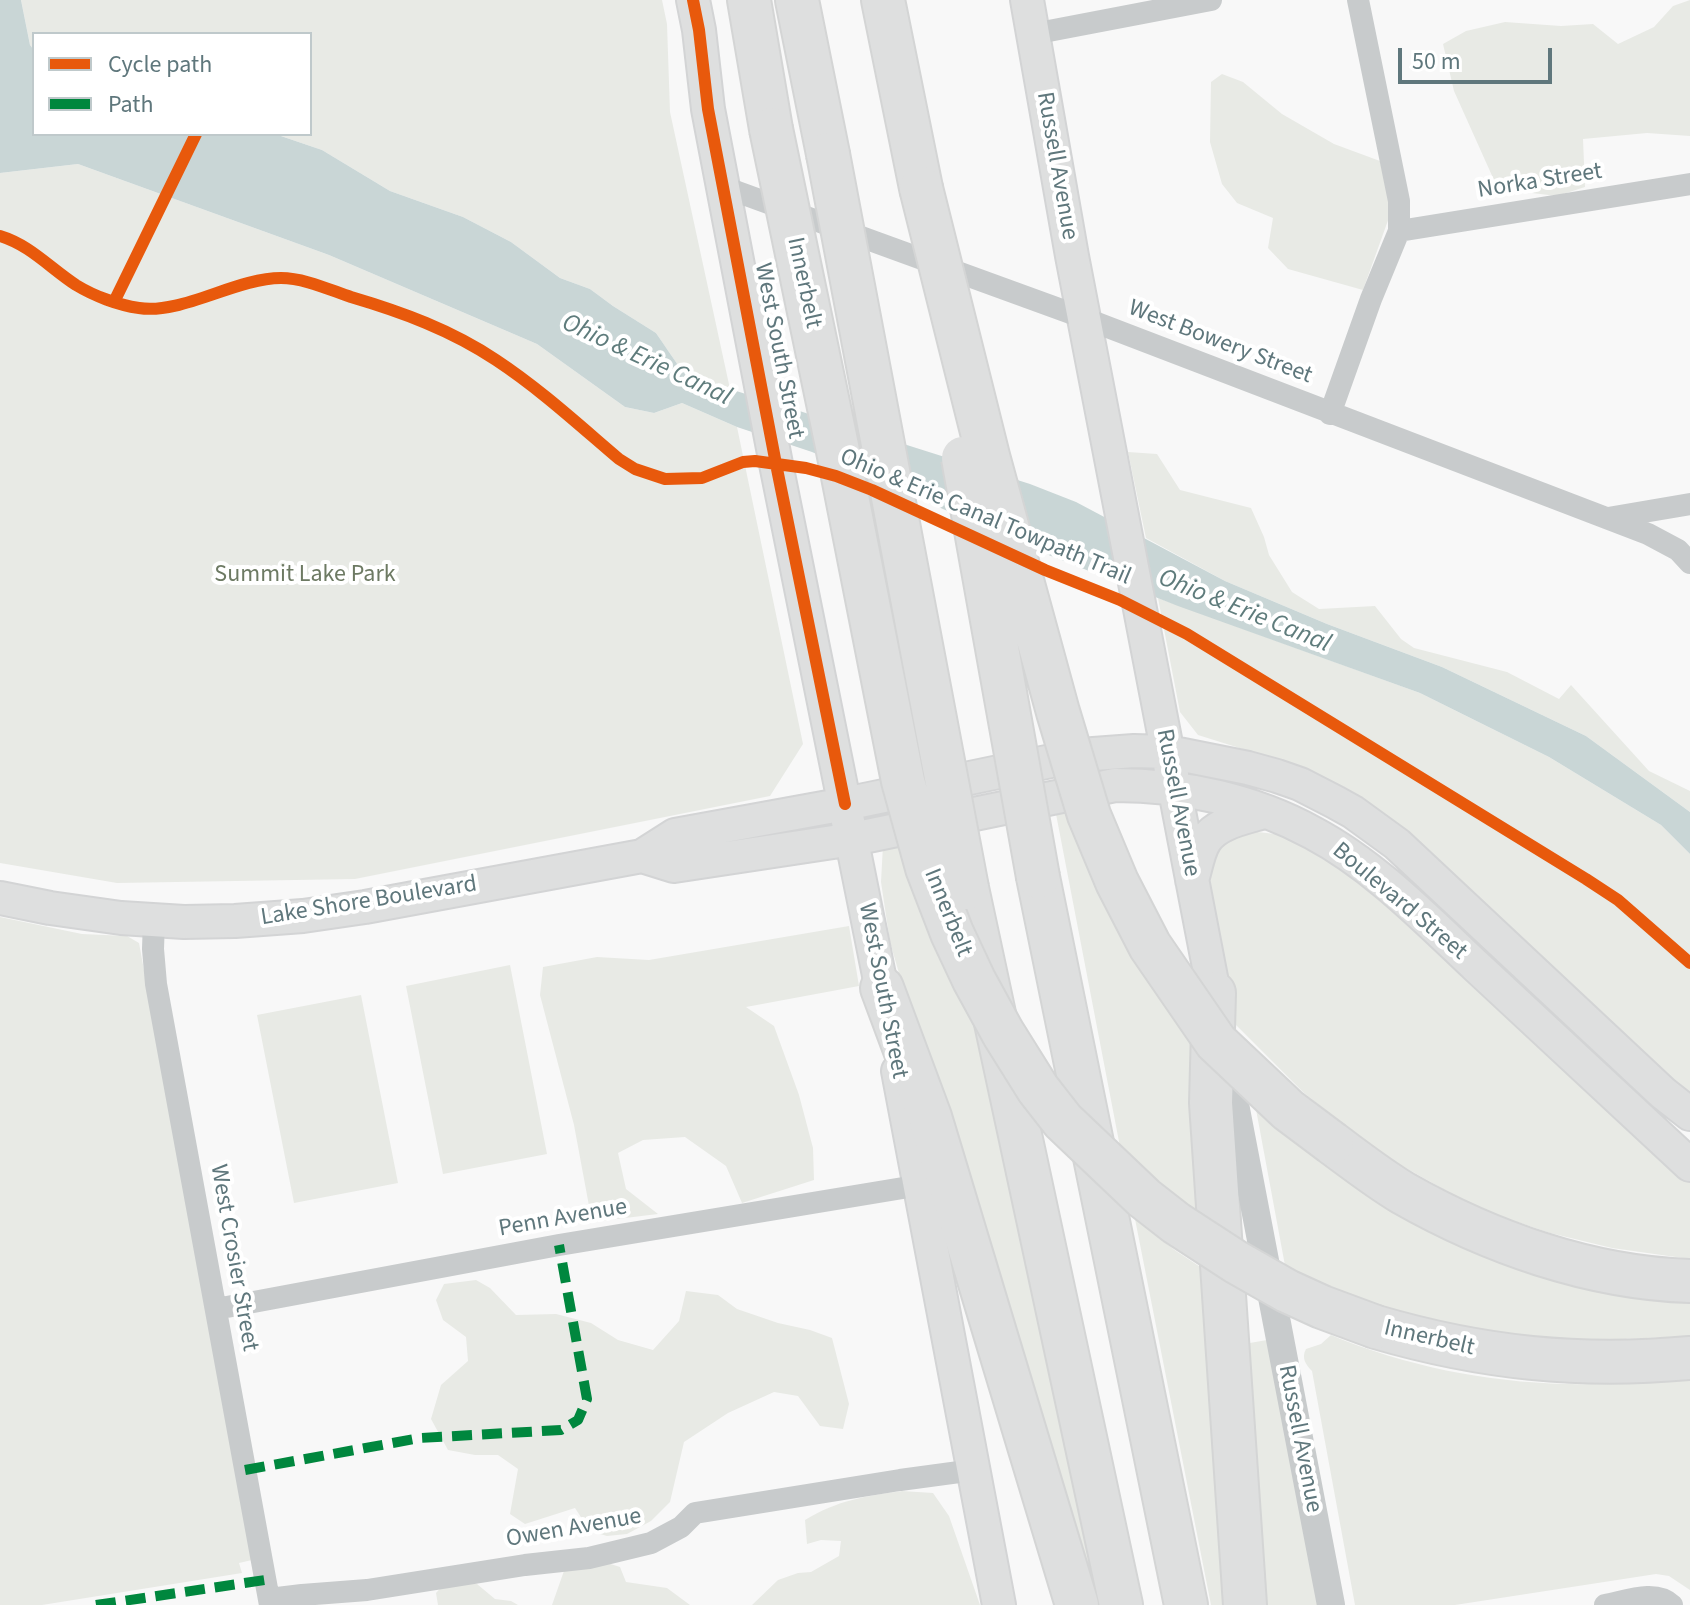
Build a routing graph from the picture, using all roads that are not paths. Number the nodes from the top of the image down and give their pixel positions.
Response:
1 (693, 0) edge
2 (749, 0) edge
3 (797, 0) edge
4 (883, 0) edge
5 (1027, 0) edge
6 (1211, 0) edge
7 (1358, 0) edge
8 (1033, 34) junction
9 (1690, 184) edge
10 (724, 187) junction
11 (921, 188) junction
12 (1399, 231) junction
13 (1084, 318) junction
14 (1330, 414) junction
15 (1690, 504) edge
16 (1603, 518) junction
17 (1690, 563) edge
18 (1168, 752) junction
19 (1175, 788) junction
20 (845, 804) junction
21 (1264, 812) junction
22 (853, 839) junction
23 (642, 856) junction
24 (1192, 880) junction
25 (0, 898) edge
26 (154, 920) junction
27 (882, 988) junction
28 (1214, 993) junction
29 (1690, 1114) edge
30 (1690, 1165) edge
31 (921, 1185) junction
32 (1682, 1280) edge
33 (216, 1309) junction
34 (1690, 1358) edge
35 (974, 1470) junction
36 (1690, 1599) edge
37 (269, 1602) edge
38 (999, 1605) edge
39 (1077, 1605) edge
40 (1121, 1605) edge
41 (1186, 1605) edge
42 (1245, 1605) edge
43 (1331, 1605) edge
44 (1605, 1605) edge
45 (1672, 1605) edge
46 (1685, 1605) edge

1 - 10 main road, West South Street
2 - 34 highway, Innerbelt, bridge
3 - 40 highway, bridge
4 - 11 highway
5 - 8 main road, Russell Avenue
6 - 8 street
7 - 12 street
8 - 13 main road, Russell Avenue
9 - 12 street, Norka Street
10 - 13 street, West Bowery Street
10 - 20 main road, West South Street
11 - 32 highway, bridge
11 - 41 highway, bridge
12 - 14 street
13 - 14 street, West Bowery Street
13 - 18 main road, Russell Avenue
14 - 16 street, West Bowery Street
15 - 16 street
16 - 17 street, West Bowery Street
18 - 19 main road, Russell Avenue
18 - 20 main road, Boulevard Street
18 - 29 main road, Boulevard Street
19 - 21 main road, Boulevard Street
19 - 22 main road, Boulevard Street
19 - 24 main road, Russell Avenue
20 - 22 main road, West South Street
20 - 23 main road, Lake Shore Boulevard
21 - 24 main road
21 - 30 main road, Boulevard Street
22 - 23 main road, Lake Shore Boulevard
22 - 27 main road, West South Street
23 - 26 main road, Lake Shore Boulevard
24 - 28 main road, Russell Avenue
25 - 26 main road, Lake Shore Boulevard
26 - 33 street, West Crosier Street
27 - 31 main road, West South Street
27 - 39 highway
28 - 42 highway
28 - 43 street, Russell Avenue
31 - 33 street, Penn Avenue
31 - 35 main road, West South Street
33 - 37 street, West Crosier Street
35 - 37 street, Owen Avenue
35 - 38 main road, West South Street
36 - 46 street
44 - 45 street

